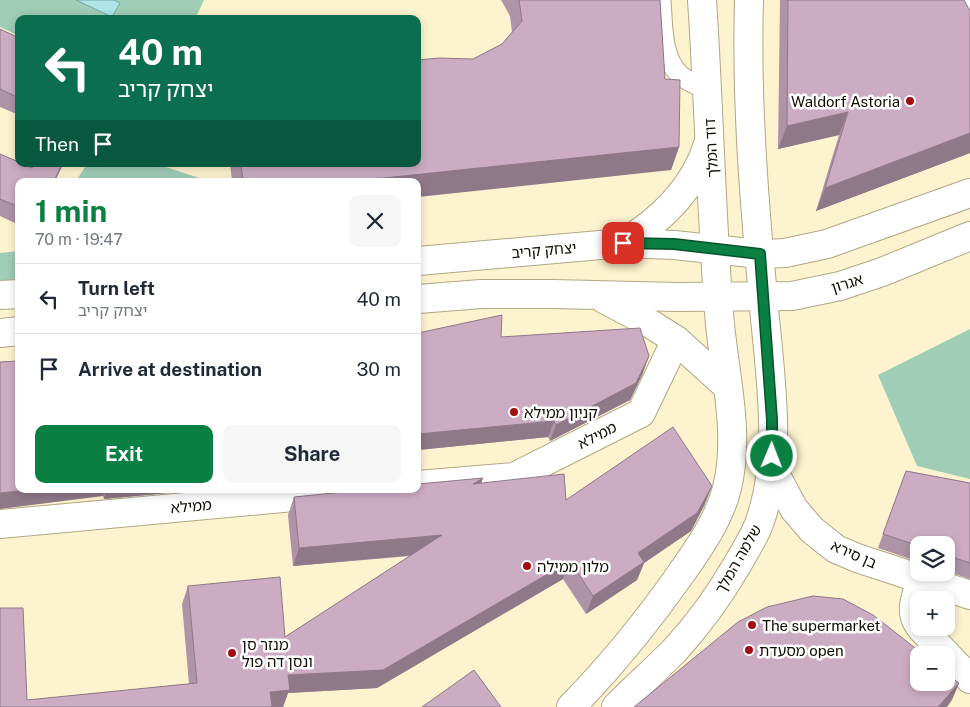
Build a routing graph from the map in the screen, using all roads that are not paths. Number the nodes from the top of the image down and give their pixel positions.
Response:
1 (661, 0) edge
2 (702, 0) edge
3 (750, 0) edge
4 (965, 0) edge
5 (970, 10) edge
6 (708, 90) junction
7 (710, 136) junction
8 (970, 192) edge
9 (970, 236) edge
10 (623, 243) junction
11 (715, 250) junction
12 (760, 254) junction
13 (421, 260) edge
14 (15, 294) edge
15 (0, 295) edge
16 (596, 295) junction
17 (762, 296) junction
18 (717, 297) junction
19 (421, 299) edge
20 (15, 331) edge
21 (0, 333) edge
22 (676, 340) junction
23 (727, 386) junction
24 (772, 468) junction
25 (421, 485) edge
26 (337, 493) edge
27 (0, 524) edge
28 (910, 576) edge
29 (924, 581) edge
30 (970, 596) edge
31 (929, 636) edge
32 (970, 679) edge
33 (571, 707) edge
34 (616, 707) edge

1 - 6 lane
2 - 6 street, דוד המלך
3 - 12 street
4 - 5 street
6 - 7 street, דוד המלך
7 - 10 street
7 - 11 street, דוד המלך
8 - 12 street
9 - 17 street, אגרון
10 - 11 street, יצחק קריב
10 - 13 street, יצחק קריב
11 - 12 street, יצחק קריב
11 - 18 street, דוד המלך
12 - 17 street, שלמה המלך
14 - 15 street
16 - 18 street
16 - 19 street
16 - 22 street
17 - 18 street, אגרון
17 - 24 street, שלמה המלך
18 - 23 street
20 - 21 street
22 - 23 street
22 - 25 street, ממילא
23 - 33 street
24 - 28 street, בן סירא
24 - 34 street, שלמה המלך
26 - 27 street, ממילא
29 - 30 street, בן סירא
31 - 32 street

